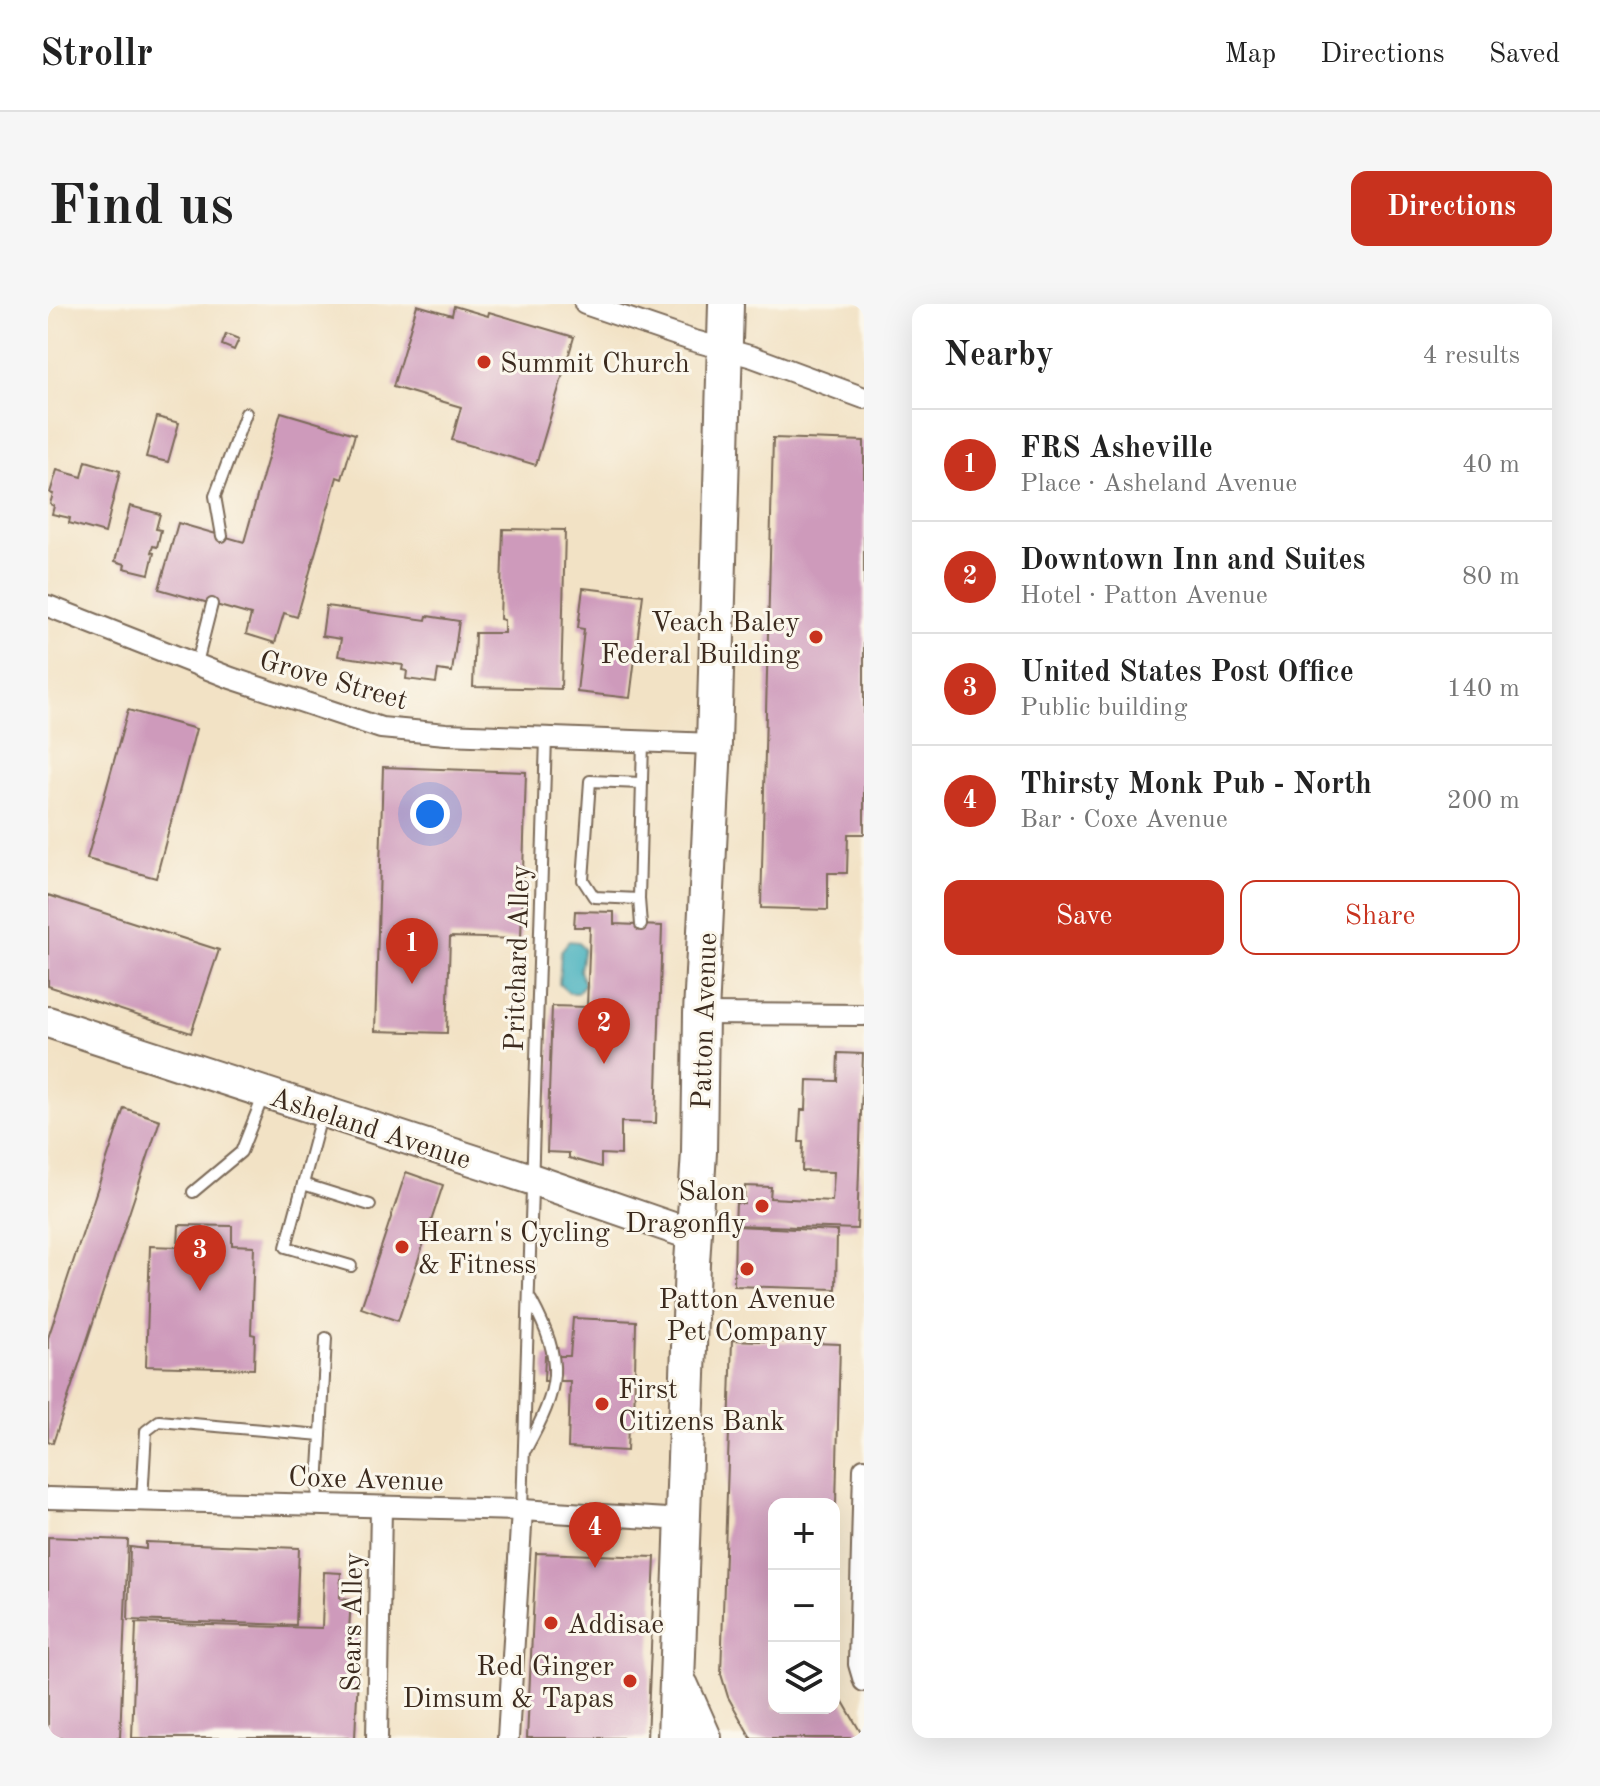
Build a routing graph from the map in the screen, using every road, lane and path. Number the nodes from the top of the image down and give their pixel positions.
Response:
1 (585, 304) edge
2 (726, 304) edge
3 (724, 350) junction
4 (864, 398) edge
5 (246, 413) dead end
6 (222, 536) dead end
7 (212, 604) dead end
8 (48, 606) edge
9 (197, 663) junction
10 (546, 738) junction
11 (643, 741) junction
12 (714, 744) junction
13 (642, 783) junction
14 (639, 899) junction
15 (641, 925) dead end
16 (701, 1014) junction
17 (864, 1015) edge
18 (48, 1022) edge
19 (265, 1092) junction
20 (323, 1111) junction
21 (534, 1180) junction
22 (303, 1184) junction
23 (193, 1192) dead end
24 (370, 1205) dead end
25 (693, 1235) junction
26 (351, 1266) dead end
27 (530, 1298) junction
28 (326, 1338) dead end
29 (321, 1435) junction
30 (524, 1453) junction
31 (864, 1469) edge
32 (48, 1498) edge
33 (142, 1500) junction
34 (317, 1504) junction
35 (381, 1507) junction
36 (522, 1510) junction
37 (683, 1520) junction
38 (677, 1678) junction
39 (864, 1681) edge
40 (377, 1738) edge
41 (508, 1738) edge
42 (675, 1738) edge
43 (704, 1738) edge

1 - 3 street
2 - 3 main road, Patton Avenue
3 - 4 street
3 - 12 main road, Patton Avenue
5 - 6 lane
7 - 9 lane
8 - 9 street, Grove Street
9 - 10 street, Grove Street
10 - 11 street, Grove Street
10 - 21 lane, Pritchard Alley
11 - 12 street, Grove Street
11 - 13 lane
12 - 16 main road, Patton Avenue
13 - 14 lane
13 - 14 lane
14 - 15 lane
16 - 17 street
16 - 25 main road, Patton Avenue
18 - 19 main road, Asheland Avenue
19 - 20 main road, Asheland Avenue
19 - 23 lane
20 - 21 main road, Asheland Avenue
20 - 22 lane
21 - 25 main road, Asheland Avenue
21 - 27 lane, Pritchard Alley
22 - 24 lane
22 - 26 lane
25 - 37 main road, Patton Avenue
27 - 30 lane, Pritchard Alley
27 - 30 lane
28 - 29 lane
29 - 33 lane
29 - 34 lane
30 - 36 lane, Pritchard Alley
31 - 39 street
32 - 33 street, Coxe Avenue
33 - 34 street, Coxe Avenue
34 - 35 street, Coxe Avenue
35 - 36 street, Coxe Avenue
35 - 40 street, Sears Alley
36 - 37 street, Coxe Avenue
36 - 41 street
37 - 38 main road, Patton Avenue
38 - 42 main road, Patton Avenue
38 - 43 main road

